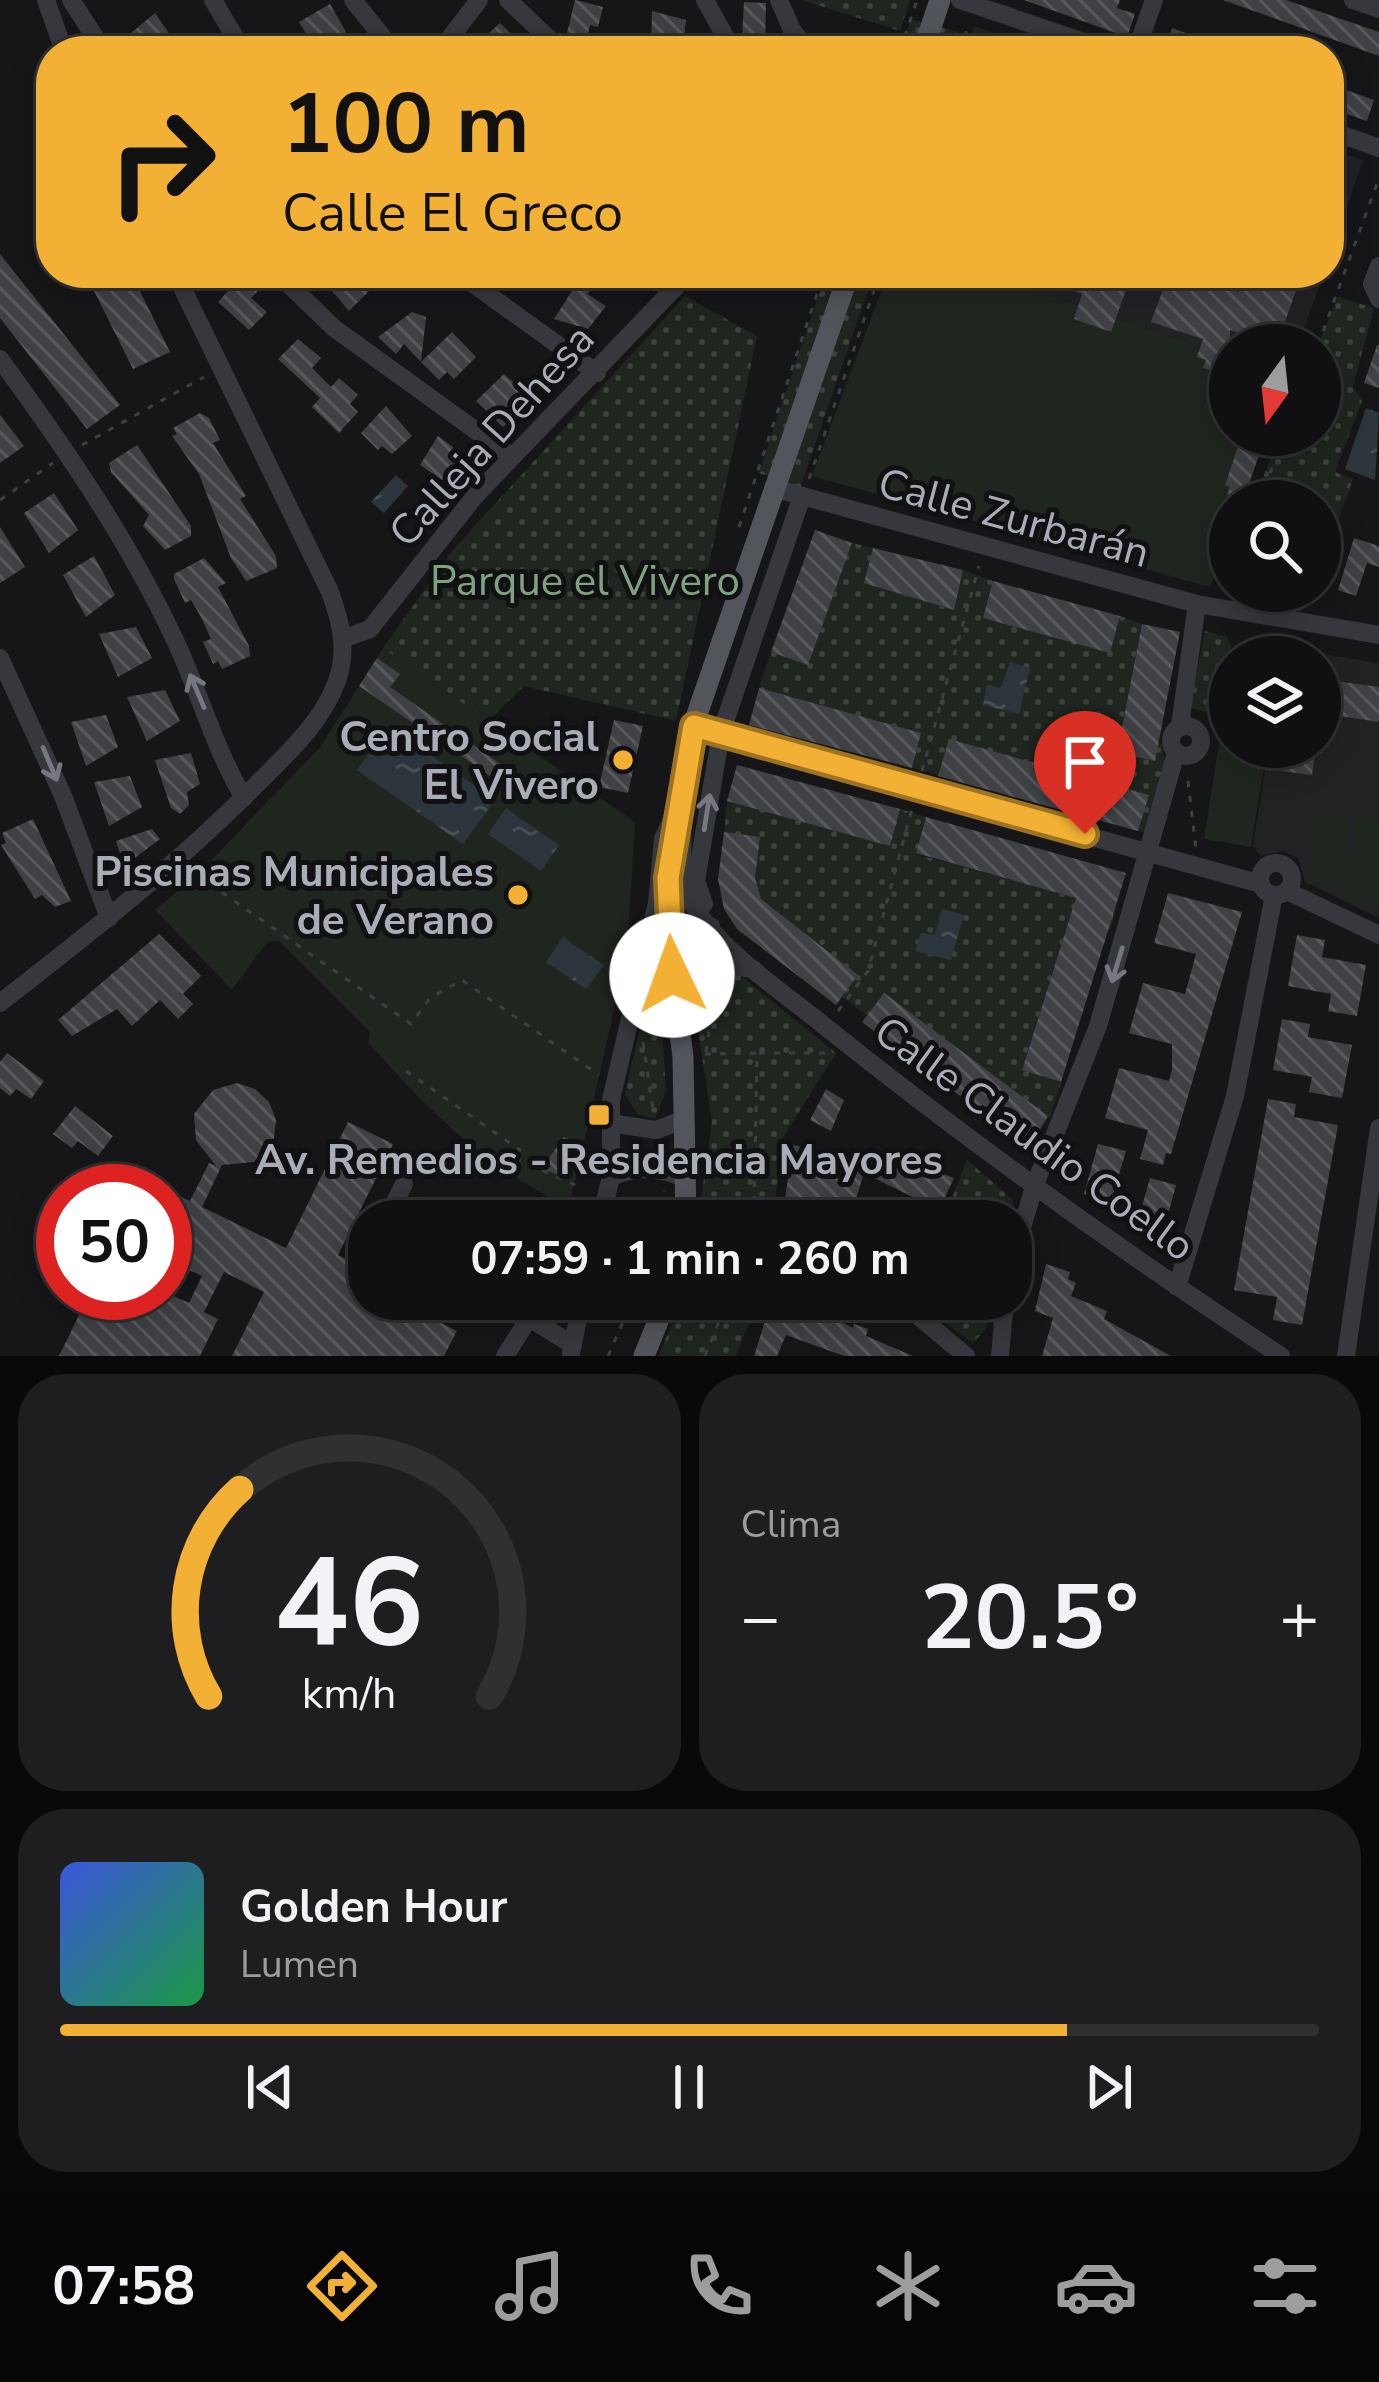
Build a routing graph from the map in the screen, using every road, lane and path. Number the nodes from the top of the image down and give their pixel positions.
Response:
1 (46, 0) edge
2 (71, 0) edge
3 (213, 0) edge
4 (352, 0) edge
5 (479, 0) edge
6 (508, 0) edge
7 (705, 0) edge
8 (779, 0) edge
9 (917, 0) edge
10 (940, 0) edge
11 (1154, 0) edge
12 (1353, 0) edge
13 (968, 2) edge
14 (1379, 9) edge
15 (59, 36) edge
16 (94, 36) edge
17 (234, 36) edge
18 (382, 36) edge
19 (451, 36) edge
20 (546, 36) edge
21 (725, 36) edge
22 (803, 36) edge
23 (905, 36) edge
24 (928, 36) edge
25 (962, 36) edge
26 (1068, 36) edge
27 (1141, 36) edge
28 (1344, 135) edge
29 (1379, 148) edge
30 (1379, 178) edge
31 (1379, 266) edge
32 (1344, 274) edge
33 (182, 288) edge
34 (294, 288) edge
35 (479, 288) edge
36 (675, 288) edge
37 (819, 288) edge
38 (844, 288) edge
39 (875, 288) edge
40 (1339, 288) edge
41 (1379, 299) edge
42 (1326, 324) edge
43 (0, 359) edge
44 (222, 367) junction
45 (597, 373) junction
46 (68, 453) junction
47 (511, 457) junction
48 (772, 488) junction
49 (802, 496) junction
50 (0, 500) edge
51 (822, 501) junction
52 (739, 528) dead end
53 (976, 574) dead end
54 (1197, 604) junction
55 (1379, 635) edge
56 (344, 639) junction
57 (3, 670) edge
58 (694, 726) junction
59 (721, 733) junction
60 (1180, 755) junction
61 (922, 770) dead end
62 (244, 798) junction
63 (678, 808) junction
64 (910, 813) dead end
65 (1150, 852) junction
66 (1199, 868) junction
67 (201, 871) dead end
68 (1274, 890) junction
69 (109, 918) junction
70 (711, 926) junction
71 (1379, 935) edge
72 (669, 944) junction
73 (716, 963) junction
74 (753, 969) junction
75 (716, 987) dead end
76 (847, 1000) dead end
77 (0, 1003) edge
78 (642, 1032) dead end
79 (843, 1041) junction
80 (758, 1053) junction
81 (683, 1057) junction
82 (406, 1071) dead end
83 (615, 1086) junction
84 (683, 1120) junction
85 (610, 1123) junction
86 (1379, 1128) edge
87 (656, 1130) junction
88 (662, 1169) junction
89 (611, 1178) junction
90 (687, 1179) junction
91 (404, 1184) dead end
92 (574, 1185) dead end
93 (1034, 1187) junction
94 (1375, 1190) edge
95 (396, 1200) edge
96 (605, 1200) edge
97 (660, 1200) edge
98 (686, 1200) edge
99 (754, 1200) edge
100 (1030, 1200) edge
101 (1177, 1287) junction
102 (526, 1320) edge
103 (546, 1320) edge
104 (578, 1320) edge
105 (624, 1320) edge
106 (659, 1320) edge
107 (720, 1320) edge
108 (923, 1320) edge
109 (1003, 1320) edge
110 (572, 1350) edge
111 (1350, 1351) edge
112 (505, 1356) edge
113 (608, 1356) edge
114 (644, 1356) edge
115 (705, 1356) edge
116 (967, 1356) edge
117 (1000, 1356) edge
118 (1281, 1356) edge

1 - 15 street
2 - 16 street
3 - 17 street
4 - 18 street
5 - 19 street
6 - 20 street
7 - 21 street
8 - 22 street
9 - 23 path
10 - 24 main road
11 - 27 street
12 - 14 street
13 - 25 path
13 - 26 street
28 - 29 street
30 - 32 path
31 - 41 street
33 - 44 street
34 - 47 street
35 - 45 street
36 - 45 street, Calleja Dehesa
37 - 52 path
38 - 48 main road
39 - 51 path
40 - 42 path
43 - 46 street
44 - 46 path
44 - 56 street
45 - 47 street, Calleja Dehesa
46 - 50 path
62 -> 46 street
47 - 56 street, Calleja Dehesa
48 - 49 street, Calle Zurbarán
48 - 58 main road
49 - 51 street, Calle Zurbarán
49 - 59 street
51 - 54 street, Calle Zurbarán
53 - 61 path
54 - 55 street, Calle Zurbarán
54 - 60 street
56 - 62 street
57 -> 69 street
58 - 59 street
58 - 63 main road
59 - 65 street
70 -> 59 street
60 - 65 street
60 - 66 path
62 - 69 street
63 - 70 street, Calle Claudio Coello
63 - 72 main road
63 - 83 street
64 - 76 path
65 - 66 street
65 -> 93 street
66 - 68 street
67 - 83 path
68 - 71 street
68 - 101 street
69 - 77 street
70 - 72 street
70 - 74 street, Calle Claudio Coello
72 - 73 street
72 - 81 main road
73 - 74 street
73 - 81 street
74 - 79 street, Calle Claudio Coello
75 - 80 path
78 - 87 path
79 - 80 path
79 - 93 street, Calle Claudio Coello
80 - 99 path
81 - 84 main road
82 - 92 path
83 - 85 street
84 - 87 street
84 - 90 main road
85 - 87 street
85 - 89 street
86 - 94 street
88 - 89 street
88 - 90 street
88 - 97 path
89 - 96 street
90 - 98 main road
91 - 95 street
93 - 100 street
93 - 101 street, Calle Claudio Coello
94 - 111 street
101 - 118 street, Calle Claudio Coello
102 - 112 street
103 - 110 street
104 - 110 street
105 - 113 path
106 - 114 main road
107 - 115 path
108 - 116 street
109 - 117 street

